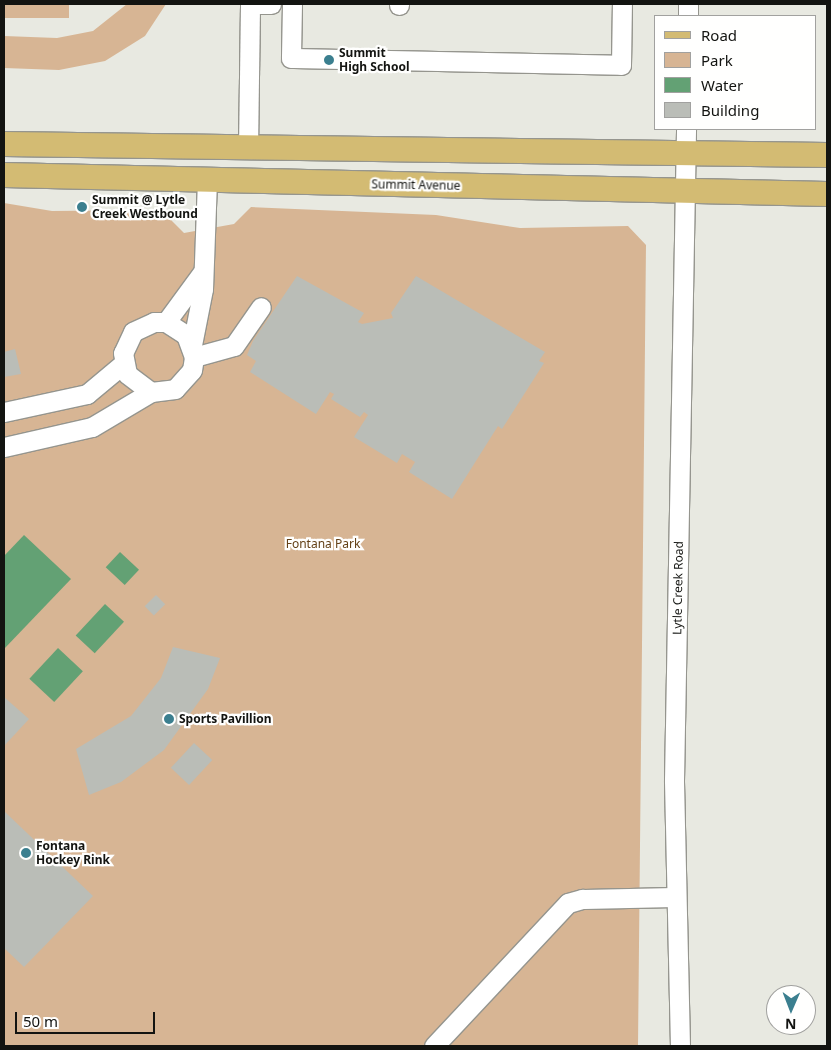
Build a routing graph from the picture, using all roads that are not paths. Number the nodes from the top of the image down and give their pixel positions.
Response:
1 (250, 4) edge
2 (271, 4) edge
3 (292, 4) edge
4 (622, 4) edge
5 (686, 140) edge
6 (4, 144) edge
7 (248, 149) junction
8 (827, 155) edge
9 (4, 175) edge
10 (208, 180) junction
11 (684, 191) junction
12 (827, 194) edge
13 (202, 272) junction
14 (261, 308) dead end
15 (166, 322) junction
16 (193, 351) junction
17 (123, 364) junction
18 (151, 392) junction
19 (4, 412) edge
20 (4, 447) edge
21 (676, 897) junction
22 (434, 1046) edge
23 (680, 1046) edge

1 - 2 street
1 - 7 street
3 - 4 street
5 - 7 main road
5 - 8 main road
5 - 11 street, Lytle Creek Road
6 - 7 main road
9 - 10 main road, Summit Avenue
10 - 11 main road, Summit Avenue
10 - 13 street
11 - 12 main road, Summit Avenue
11 - 21 street, Lytle Creek Road
13 - 15 street
13 - 16 street
14 - 16 street
15 - 16 street
15 - 17 street
16 - 18 street
17 - 18 street
17 - 19 street
18 - 20 street
21 - 22 street
21 - 23 street, Lytle Creek Road

